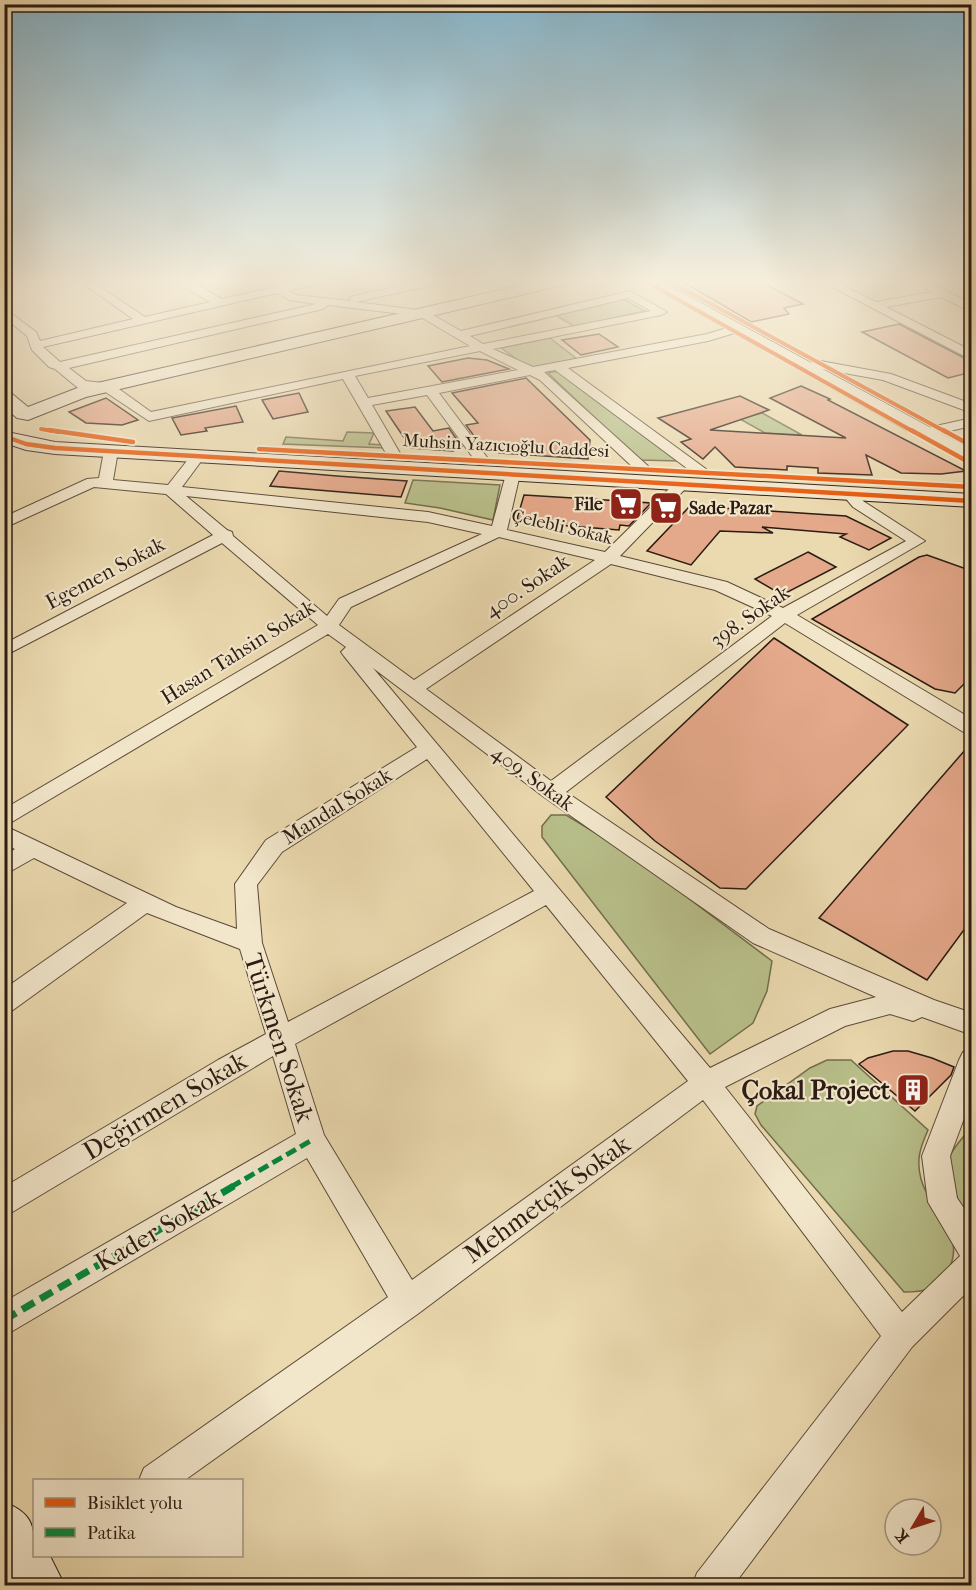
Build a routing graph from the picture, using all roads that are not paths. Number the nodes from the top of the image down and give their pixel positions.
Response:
1 (44, 354) edge
2 (111, 354) edge
3 (247, 354) edge
4 (450, 354) edge
5 (495, 354) edge
6 (615, 354) edge
7 (782, 354) edge
8 (797, 354) edge
9 (815, 364) junction
10 (556, 365) junction
11 (59, 366) junction
12 (529, 370) junction
13 (347, 374) junction
14 (107, 387) junction
15 (430, 390) junction
16 (4, 397) edge
17 (364, 403) junction
18 (972, 409) edge
19 (4, 417) edge
20 (34, 420) junction
21 (972, 422) edge
22 (936, 430) junction
23 (8, 439) edge
24 (972, 449) edge
25 (111, 451) junction
26 (394, 455) junction
27 (198, 456) junction
28 (972, 459) edge
29 (482, 460) junction
30 (643, 469) junction
31 (701, 472) junction
32 (513, 474) junction
33 (105, 483) junction
34 (682, 484) junction
35 (972, 487) edge
36 (171, 490) junction
37 (850, 494) junction
38 (972, 501) edge
39 (4, 522) edge
40 (498, 532) junction
41 (226, 535) junction
42 (609, 558) junction
43 (784, 615) junction
44 (329, 626) junction
45 (4, 651) edge
46 (413, 689) junction
47 (972, 728) edge
48 (430, 748) junction
49 (551, 792) junction
50 (4, 819) edge
51 (4, 834) edge
52 (33, 848) junction
53 (4, 867) edge
54 (549, 893) junction
55 (146, 902) junction
56 (250, 943) junction
57 (4, 1003) edge
58 (972, 1025) edge
59 (279, 1040) junction
60 (972, 1060) edge
61 (706, 1083) junction
62 (312, 1140) junction
63 (4, 1203) edge
64 (972, 1248) edge
65 (972, 1266) edge
66 (408, 1302) junction
67 (4, 1320) edge
68 (901, 1336) junction
69 (157, 1479) edge
70 (4, 1527) edge
71 (31, 1572) edge
72 (710, 1586) edge

1 - 11 street
2 - 11 street
3 - 14 main road
4 - 13 street
5 - 12 street
6 - 10 street
7 - 28 main road
8 - 9 main road
9 - 18 street
9 - 22 main road
10 - 12 street
10 - 31 street
11 - 14 street
12 - 15 street
12 - 30 street
13 - 14 street
13 - 17 street
14 - 20 main road
15 - 17 street
15 - 29 street
16 - 20 main road
17 - 26 street
19 - 20 main road
20 - 23 main road
20 - 26 main road, Muhsin Yazıcıoğlu Caddesi
21 - 22 street
22 - 24 main road
23 - 25 main road, Muhsin Yazıcıoğlu Caddesi
25 - 27 main road, Muhsin Yazıcıoğlu Caddesi
25 - 33 street
26 - 29 main road, Muhsin Yazıcıoğlu Caddesi
27 - 32 main road, Muhsin Yazıcıoğlu Caddesi
27 - 36 street
29 - 30 main road, Muhsin Yazıcıoğlu Caddesi
30 - 31 main road, Muhsin Yazıcıoğlu Caddesi
31 - 35 main road, Muhsin Yazıcıoğlu Caddesi
32 - 34 main road, Muhsin Yazıcıoğlu Caddesi
32 - 40 street
33 - 36 street, Çelebli Sokak
33 - 39 street, Çelebli Sokak
34 - 37 main road, Muhsin Yazıcıoğlu Caddesi
34 - 42 street, 400. Sokak
36 - 40 street, Çelebli Sokak
36 - 41 street, 409. Sokak
37 - 38 main road, Muhsin Yazıcıoğlu Caddesi
37 - 43 street, 398. Sokak
40 - 42 street, Çelebli Sokak
40 - 44 street, Hasan Tahsin Sokak
41 - 44 street, 409. Sokak
41 - 45 street, Egemen Sokak
42 - 43 street, Çelebli Sokak
42 - 46 street, 400. Sokak
43 - 47 street, Çelebli Sokak
43 - 49 street, 398. Sokak
44 - 46 street, 409. Sokak
44 - 48 street
44 - 50 street, Hasan Tahsin Sokak
46 - 49 street, 409. Sokak
48 - 54 street
48 - 56 street, Mandal Sokak
49 - 58 street, 409. Sokak
51 - 52 street, Türkmen Sokak
52 - 53 street
52 - 55 street, Türkmen Sokak
54 - 59 street, Değirmen Sokak
54 - 61 street
55 - 56 street, Türkmen Sokak
55 - 57 street
56 - 59 street, Türkmen Sokak
58 - 61 street, Mehmetçik Sokak
59 - 62 street, Türkmen Sokak
59 - 63 street, Değirmen Sokak
60 - 64 street
61 - 66 street, Mehmetçik Sokak
61 - 68 street
62 - 66 street, Türkmen Sokak
62 - 67 street, Kader Sokak
65 - 68 street
66 - 69 street, Mehmetçik Sokak
68 - 72 street
70 - 71 main road

